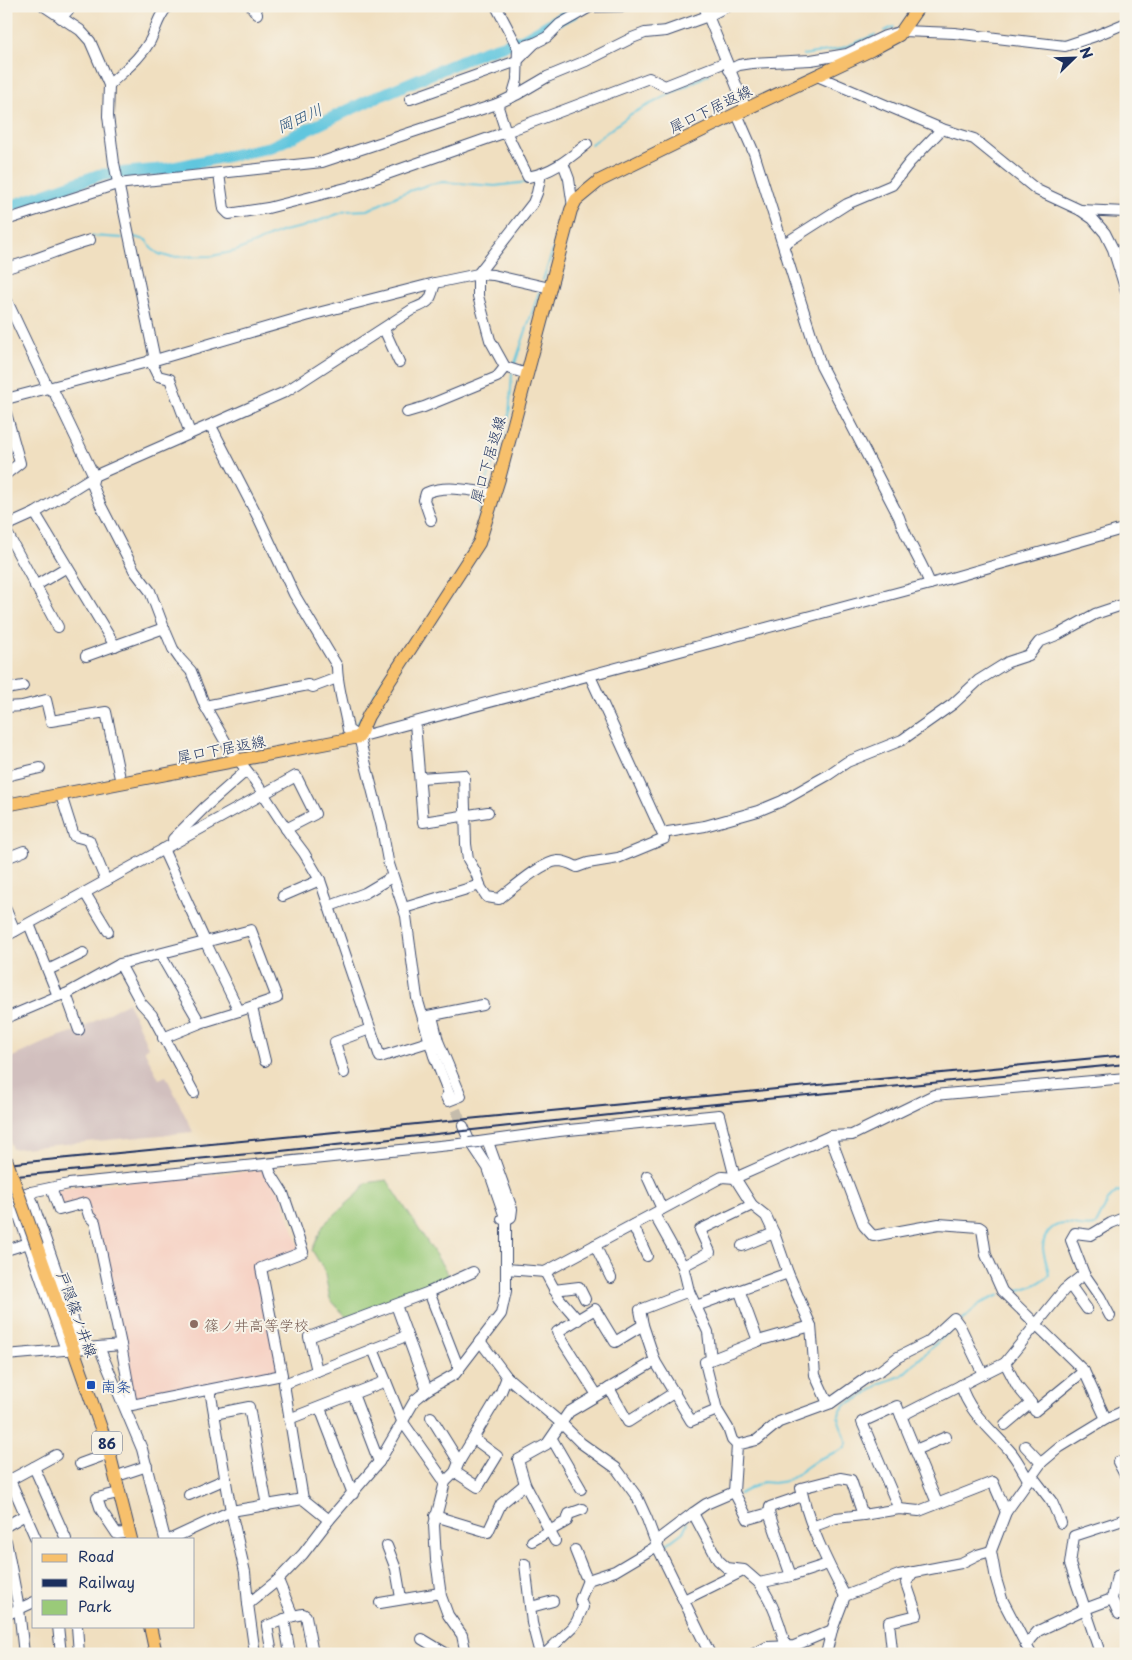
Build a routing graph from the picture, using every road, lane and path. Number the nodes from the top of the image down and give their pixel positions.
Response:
1 (44, 6) edge
2 (72, 6) edge
3 (168, 6) edge
4 (496, 6) edge
5 (630, 6) edge
6 (728, 6) edge
7 (919, 6) edge
8 (706, 11) edge
9 (61, 18) junction
10 (1126, 23) edge
11 (903, 31) junction
12 (535, 43) junction
13 (518, 48) junction
14 (517, 61) junction
15 (727, 66) junction
16 (817, 76) junction
17 (109, 85) junction
18 (512, 97) junction
19 (410, 99) dead end
20 (497, 104) junction
21 (742, 111) junction
22 (942, 129) junction
23 (506, 132) junction
24 (588, 144) dead end
25 (564, 166) junction
26 (219, 174) junction
27 (540, 178) junction
28 (117, 182) junction
29 (573, 207) junction
30 (1080, 210) junction
31 (1126, 212) edge
32 (6, 220) edge
33 (90, 240) dead end
34 (784, 244) junction
35 (6, 268) edge
36 (478, 274) junction
37 (435, 283) junction
38 (550, 288) junction
39 (1126, 291) edge
40 (7, 304) edge
41 (384, 328) junction
42 (152, 360) junction
43 (399, 362) dead end
44 (505, 367) junction
45 (527, 374) junction
46 (48, 388) junction
47 (6, 399) edge
48 (6, 412) edge
49 (407, 412) dead end
50 (211, 426) junction
51 (190, 433) junction
52 (6, 474) edge
53 (94, 476) junction
54 (494, 494) junction
55 (35, 513) junction
56 (431, 520) dead end
57 (6, 526) edge
58 (1126, 528) edge
59 (6, 531) edge
60 (67, 566) junction
61 (930, 584) junction
62 (35, 586) junction
63 (1126, 607) edge
64 (58, 627) dead end
65 (164, 628) junction
66 (115, 646) junction
67 (86, 656) dead end
68 (590, 676) junction
69 (337, 678) junction
70 (23, 686) dead end
71 (6, 689) edge
72 (6, 706) edge
73 (205, 706) junction
74 (415, 723) junction
75 (359, 737) junction
76 (238, 760) junction
77 (40, 768) dead end
78 (246, 771) junction
79 (6, 776) edge
80 (420, 778) junction
81 (121, 783) junction
82 (263, 793) junction
83 (61, 794) junction
84 (6, 805) edge
85 (488, 812) dead end
86 (465, 815) junction
87 (286, 829) junction
88 (664, 839) dead end
89 (163, 849) junction
90 (24, 851) dead end
91 (6, 858) edge
92 (392, 877) junction
93 (320, 880) junction
94 (106, 881) junction
95 (480, 885) junction
96 (85, 893) junction
97 (283, 896) dead end
98 (330, 906) junction
99 (404, 908) junction
100 (6, 910) edge
101 (29, 924) junction
102 (108, 931) dead end
103 (11, 934) edge
104 (205, 942) junction
105 (83, 953) dead end
106 (160, 954) junction
107 (120, 964) junction
108 (48, 970) junction
109 (62, 995) junction
110 (483, 1005) dead end
111 (252, 1008) junction
112 (239, 1011) junction
113 (428, 1016) junction
114 (6, 1018) edge
115 (200, 1023) junction
116 (370, 1029) junction
117 (79, 1030) dead end
118 (163, 1038) junction
119 (425, 1043) junction
120 (265, 1061) dead end
121 (344, 1073) dead end
122 (1126, 1078) edge
123 (194, 1093) dead end
124 (450, 1096) tunnel mouth
125 (463, 1126) tunnel mouth
126 (830, 1136) junction
127 (476, 1143) junction
128 (6, 1159) edge
129 (268, 1165) junction
130 (647, 1176) dead end
131 (735, 1178) junction
132 (51, 1188) junction
133 (28, 1192) junction
134 (9, 1196) edge
135 (752, 1205) junction
136 (11, 1210) edge
137 (658, 1211) junction
138 (1126, 1217) edge
139 (506, 1220) junction
140 (633, 1225) junction
141 (774, 1232) junction
142 (33, 1244) junction
143 (595, 1244) junction
144 (742, 1246) dead end
145 (6, 1250) edge
146 (647, 1256) dead end
147 (683, 1266) junction
148 (506, 1269) junction
149 (473, 1272) dead end
150 (545, 1272) junction
151 (788, 1273) junction
152 (1084, 1274) junction
153 (611, 1278) dead end
154 (1070, 1285) junction
155 (554, 1290) junction
156 (689, 1290) junction
157 (429, 1292) junction
158 (740, 1292) junction
159 (585, 1299) dead end
160 (396, 1305) junction
161 (696, 1306) junction
162 (1087, 1310) dead end
163 (1110, 1316) dead end
164 (578, 1320) junction
165 (643, 1325) junction
166 (1036, 1325) junction
167 (811, 1326) junction
168 (406, 1336) junction
169 (480, 1341) junction
170 (758, 1341) junction
171 (121, 1345) junction
172 (99, 1347) junction
173 (74, 1349) junction
174 (373, 1349) junction
175 (6, 1355) edge
176 (655, 1360) junction
177 (711, 1360) junction
178 (1005, 1362) junction
179 (459, 1369) junction
180 (317, 1370) junction
181 (1084, 1371) junction
182 (984, 1374) junction
183 (507, 1377) junction
184 (386, 1381) junction
185 (961, 1385) junction
186 (609, 1388) junction
187 (210, 1390) junction
188 (427, 1390) junction
189 (675, 1392) junction
190 (353, 1394) junction
191 (597, 1395) junction
192 (832, 1402) junction
193 (1031, 1403) junction
194 (129, 1406) junction
195 (320, 1408) junction
196 (717, 1410) junction
197 (1126, 1410) edge
198 (214, 1414) junction
199 (901, 1416) junction
200 (431, 1418) dead end
201 (289, 1419) junction
202 (1106, 1419) junction
203 (402, 1421) junction
204 (560, 1423) junction
205 (1005, 1425) dead end
206 (946, 1438) dead end
207 (474, 1439) junction
208 (552, 1439) junction
209 (737, 1445) junction
210 (1025, 1446) dead end
211 (915, 1450) junction
212 (110, 1453) junction
213 (56, 1455) dead end
214 (379, 1462) junction
215 (1118, 1462) dead end
216 (1041, 1463) junction
217 (80, 1464) dead end
218 (147, 1466) junction
219 (34, 1467) junction
220 (457, 1467) junction
221 (123, 1474) dead end
222 (1126, 1477) edge
223 (1030, 1478) junction
224 (226, 1479) junction
225 (8, 1481) edge
226 (445, 1482) junction
227 (525, 1484) junction
228 (581, 1489) dead end
229 (734, 1492) junction
230 (114, 1494) dead end
231 (353, 1494) junction
232 (189, 1495) dead end
233 (802, 1496) junction
234 (303, 1499) junction
235 (937, 1504) junction
236 (267, 1506) junction
237 (583, 1509) dead end
238 (899, 1509) junction
239 (231, 1511) junction
240 (1006, 1512) junction
241 (770, 1513) junction
242 (863, 1514) junction
243 (25, 1515) junction
244 (435, 1516) junction
245 (694, 1516) junction
246 (1126, 1519) edge
247 (329, 1520) junction
248 (1061, 1523) dead end
249 (6, 1526) edge
250 (812, 1527) junction
251 (550, 1531) junction
252 (131, 1535) edge
253 (36, 1538) edge
254 (66, 1538) edge
255 (165, 1538) edge
256 (172, 1538) edge
257 (555, 1540) dead end
258 (6, 1541) edge
259 (532, 1542) dead end
260 (387, 1546) dead end
261 (659, 1549) junction
262 (575, 1550) dead end
263 (992, 1551) junction
264 (9, 1562) edge
265 (525, 1564) dead end
266 (828, 1564) junction
267 (744, 1570) junction
268 (913, 1572) junction
269 (1126, 1572) edge
270 (791, 1576) junction
271 (278, 1580) junction
272 (588, 1580) junction
273 (759, 1583) junction
274 (440, 1593) junction
275 (845, 1596) junction
276 (401, 1598) junction
277 (1112, 1599) junction
278 (684, 1600) junction
279 (553, 1601) dead end
280 (32, 1603) edge
281 (380, 1603) dead end
282 (248, 1604) junction
283 (531, 1607) junction
284 (19, 1609) junction
285 (1085, 1609) junction
286 (1126, 1614) edge
287 (6, 1615) edge
288 (289, 1618) junction
289 (266, 1626) junction
290 (58, 1628) edge
291 (76, 1628) edge
292 (150, 1628) edge
293 (832, 1630) junction
294 (252, 1631) junction
295 (422, 1640) dead end
296 (1028, 1650) edge
297 (786, 1651) edge
298 (1100, 1653) edge
299 (24, 1654) edge
300 (61, 1654) edge
301 (79, 1654) edge
302 (156, 1654) edge
303 (255, 1654) edge
304 (272, 1654) edge
305 (290, 1654) edge
306 (313, 1654) edge
307 (447, 1654) edge
308 (466, 1654) edge
309 (540, 1654) edge
310 (545, 1654) edge
311 (708, 1654) edge
312 (753, 1654) edge
313 (826, 1654) edge
314 (881, 1654) edge

1 - 9 street
2 - 9 street
3 - 17 street
4 - 13 street
5 - 12 street
6 - 8 street
7 - 11 main road, 犀口下居返線
8 - 15 street
8 - 18 street
9 - 17 street
10 - 11 street
11 - 15 street
11 - 16 main road, 犀口下居返線
12 - 13 street
12 - 14 street
13 - 14 street
14 - 18 street
14 - 19 street
15 - 21 street
15 - 23 street
16 - 21 main road, 犀口下居返線
16 - 22 street
17 - 28 street
18 - 20 street
20 - 23 street
20 - 26 street
21 - 29 main road, 犀口下居返線
21 - 34 street
22 - 30 street
22 - 34 street
23 - 26 street
23 - 27 street
24 - 25 street
25 - 27 street
25 - 29 street
26 - 28 street
27 - 36 street
28 - 32 street
28 - 42 street
29 - 38 main road, 犀口下居返線
30 - 31 street
30 - 39 street
33 - 35 street
34 - 61 street
36 - 37 street
36 - 38 street
36 - 44 street
37 - 41 street
37 - 42 street
38 - 45 main road, 犀口下居返線
40 - 46 street
41 - 43 street
41 - 50 street
42 - 46 street
42 - 51 street
44 - 45 street
44 - 49 street
45 - 54 main road, 犀口下居返線
46 - 47 street
46 - 53 street
48 - 52 street
50 - 51 street
50 - 69 street
51 - 53 street
53 - 55 street
53 - 65 street
54 - 56 street
54 - 75 main road, 犀口下居返線
55 - 57 street
55 - 60 street
58 - 61 street
59 - 62 street
60 - 62 street
60 - 66 street
61 - 68 street
62 - 64 street
63 - 68 street
65 - 66 street
65 - 73 street
66 - 67 street
68 - 74 street
69 - 73 street
69 - 75 street
70 - 71 street
72 - 81 street
73 - 76 street
74 - 75 street
74 - 80 street
75 - 76 main road, 犀口下居返線
75 - 92 street
76 - 78 street
76 - 81 main road, 犀口下居返線
77 - 79 street
78 - 82 street
78 - 89 street
80 - 86 street
80 - 86 street
81 - 83 main road, 犀口下居返線
82 - 87 street
82 - 87 street
82 - 89 street
83 - 84 main road, 犀口下居返線
83 - 94 street
85 - 86 street
86 - 95 street
87 - 93 street
88 - 95 street
89 - 94 street
89 - 104 street
90 - 91 street
92 - 98 street
92 - 99 street
93 - 97 street
93 - 98 street
94 - 96 street
95 - 99 street
96 - 101 street
96 - 102 street
98 - 116 street
99 - 113 street
100 - 103 street
101 - 103 street
101 - 108 street
104 - 106 street
104 - 111 street
104 - 112 street
105 - 108 street
106 - 107 street
106 - 115 street
107 - 109 street
107 - 118 street
108 - 109 street
109 - 114 street
109 - 117 street
110 - 113 street
111 - 112 street
111 - 120 street
112 - 115 street
113 - 119 street
113 - 119 street
113 - 124 street
115 - 118 street
116 - 119 street
116 - 121 street
118 - 123 street
122 - 126 street
125 - 139 street
126 - 131 street
126 - 166 street
127 - 129 street
127 - 131 street
127 - 139 street
127 - 139 street
128 - 142 main road, 戸隠篠ノ井線 / 86, bridge
129 - 132 street
129 - 187 street
130 - 137 street
131 - 135 street
131 - 137 street
132 - 133 street
132 - 171 street
133 - 134 street
133 - 173 street
134 - 136 street
135 - 141 street
135 - 147 street
136 - 142 street
137 - 140 street
137 - 147 street
138 - 152 street
139 - 148 street
140 - 143 street
140 - 146 street
141 - 144 street
141 - 151 street
142 - 145 street
142 - 173 main road, 戸隠篠ノ井線 / 86
143 - 150 street
143 - 153 street
147 - 156 street
148 - 150 street
148 - 169 street
149 - 157 street
150 - 155 street
151 - 158 street
151 - 167 street
152 - 154 street
152 - 163 street
154 - 162 street
154 - 166 street
155 - 159 street
155 - 164 street
156 - 161 street
156 - 165 street
157 - 160 street
157 - 179 street
158 - 161 street
158 - 170 street
160 - 168 street
160 - 180 street
161 - 177 street
164 - 165 street
164 - 191 street
165 - 176 street
166 - 178 street
166 - 181 street
167 - 170 street
167 - 192 street
168 - 174 street
168 - 188 street
169 - 179 street
169 - 183 street
170 - 177 street
171 - 172 street
171 - 194 street
172 - 173 street
172 - 194 street
173 - 175 street
173 - 212 main road, 戸隠篠ノ井線 / 86
174 - 180 street
174 - 184 street
176 - 186 street
176 - 189 street
177 - 196 street
178 - 182 street
178 - 193 street
179 - 188 street
180 - 201 street
181 - 193 street
181 - 202 street
182 - 185 street
182 - 192 street
183 - 204 street
183 - 207 street
184 - 190 street
184 - 203 street
185 - 199 street
185 - 223 street
186 - 189 street
186 - 191 street
187 - 194 street
187 - 198 street
188 - 203 street
189 - 196 street
190 - 195 street
190 - 214 street
191 - 204 street
192 - 209 street
193 - 205 street
194 - 218 street
195 - 201 street
195 - 231 street
196 - 209 street
197 - 202 street
198 - 224 street
198 - 236 street
199 - 211 street
199 - 238 street
200 - 220 street
201 - 234 street
202 - 216 street
203 - 214 street
203 - 226 street
204 - 208 street
204 - 261 street
206 - 211 street
207 - 220 street
207 - 220 street
208 - 227 street
208 - 228 street
209 - 229 street
210 - 216 street
211 - 235 street
212 - 217 street
212 - 252 main road, 戸隠篠ノ井線 / 86
213 - 219 street
214 - 231 street
215 - 222 street
216 - 223 street
218 - 221 street
218 - 255 street
219 - 225 street
219 - 254 street
220 - 226 street
223 - 240 street
223 - 248 street
224 - 232 street
224 - 239 street
225 - 243 street
226 - 244 street
227 - 244 street
227 - 251 street
229 - 241 street
229 - 245 street
230 - 252 street
231 - 247 street
233 - 241 street
233 - 242 street
233 - 250 street
234 - 236 street
234 - 247 street
235 - 238 street
235 - 240 street
236 - 239 street
237 - 251 street
238 - 242 street
239 - 256 street
239 - 282 street
240 - 263 street
241 - 270 street
242 - 250 street
243 - 249 street
243 - 253 street
244 - 274 street
245 - 261 street
245 - 267 street
246 - 285 street
247 - 271 street
250 - 266 street
251 - 257 street
251 - 259 street
258 - 264 street
260 - 276 street
261 - 272 street
261 - 278 street
262 - 272 street
263 - 268 street
263 - 296 street
264 - 284 street
265 - 283 street
266 - 270 street
266 - 275 street
267 - 273 street
267 - 278 street
268 - 275 street
268 - 314 street
269 - 277 street
270 - 273 street
271 - 282 street
271 - 288 street
272 - 310 street
273 - 297 street
274 - 276 street
274 - 308 street
275 - 293 street
276 - 281 street
277 - 285 street
277 - 286 street
278 - 311 street
279 - 283 street
280 - 284 street
282 - 294 street
283 - 309 street
284 - 287 street
284 - 299 street
285 - 296 street
285 - 298 street
288 - 289 street
288 - 305 street
288 - 306 street
289 - 294 street
289 - 304 street
290 - 300 street
291 - 301 street
292 - 302 main road
293 - 297 street
293 - 313 street
294 - 303 street
295 - 307 street
297 - 312 street

